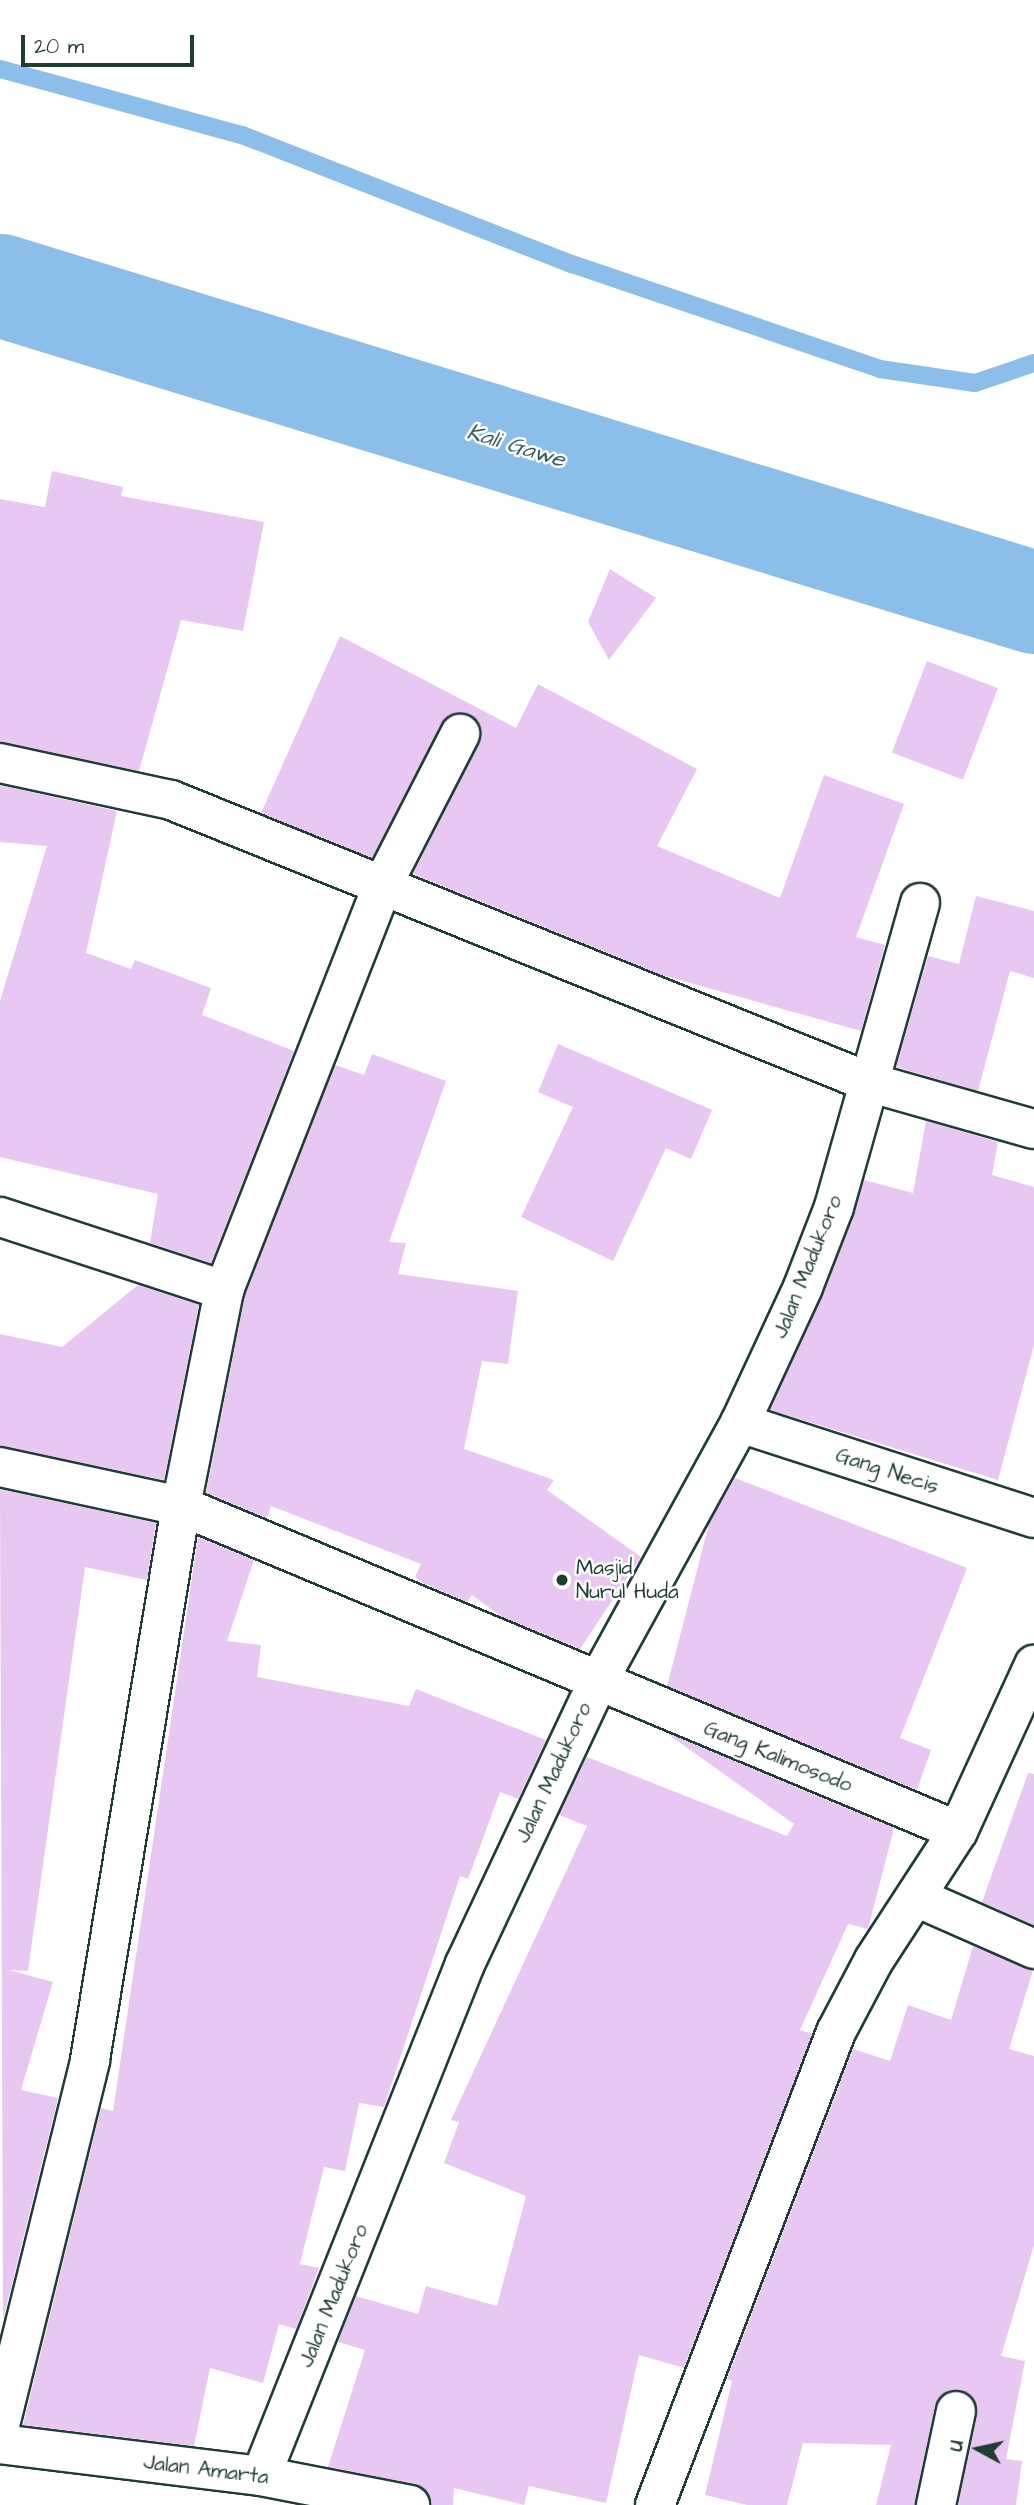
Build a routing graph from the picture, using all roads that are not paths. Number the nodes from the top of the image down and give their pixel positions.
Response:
1 (460, 734) dead end
2 (0, 763) edge
3 (383, 884) junction
4 (920, 903) dead end
5 (871, 1083) junction
6 (1034, 1129) edge
7 (0, 1217) edge
8 (224, 1290) junction
9 (740, 1423) junction
10 (0, 1467) edge
11 (181, 1506) junction
12 (1034, 1518) edge
13 (1034, 1665) edge
14 (597, 1683) junction
15 (958, 1832) junction
16 (916, 1897) junction
17 (1034, 1949) edge
18 (956, 2411) dead end
19 (0, 2425) edge
20 (0, 2444) edge
21 (261, 2476) junction
22 (410, 2505) edge
23 (655, 2505) edge
24 (936, 2505) edge

1 - 3 street
2 - 3 street
3 - 5 street
3 - 8 street
4 - 5 street, Jalan Madukoro
5 - 6 street
5 - 9 street, Jalan Madukoro
7 - 8 street
8 - 11 street
9 - 12 street, Gang Necis
9 - 14 street, Jalan Madukoro
10 - 11 street, Gang Kalimosodo
11 - 14 street, Gang Kalimosodo
11 - 19 street
13 - 15 street
14 - 15 street, Gang Kalimosodo
14 - 21 street, Jalan Madukoro
15 - 16 street
16 - 17 street
16 - 23 street
18 - 24 street
20 - 21 street, Jalan Amarta
21 - 22 street, Jalan Amarta

